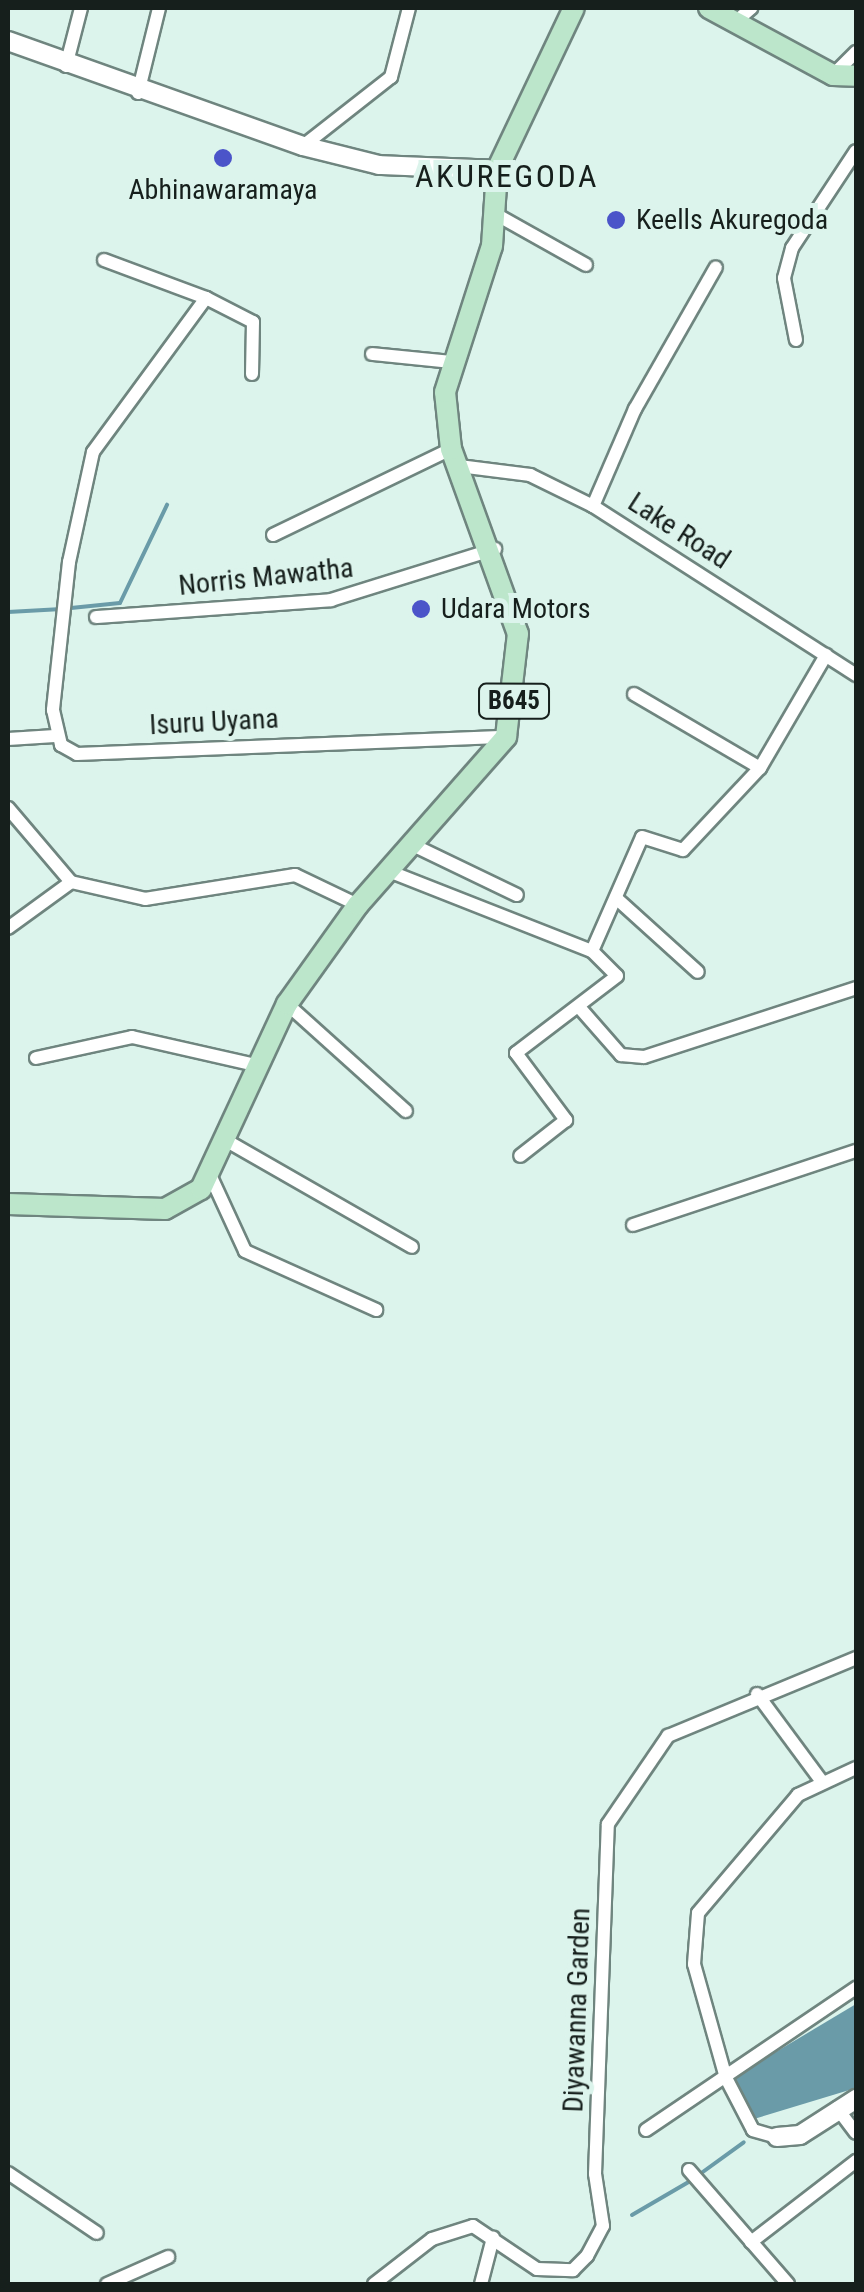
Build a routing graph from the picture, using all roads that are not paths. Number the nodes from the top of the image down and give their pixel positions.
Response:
1 (80, 8) edge
2 (159, 8) edge
3 (409, 8) edge
4 (574, 8) edge
5 (709, 8) edge
6 (751, 8) edge
7 (734, 24) junction
8 (8, 41) edge
9 (856, 52) edge
10 (66, 66) junction
11 (833, 75) junction
12 (856, 76) edge
13 (138, 95) junction
14 (304, 146) junction
15 (856, 151) edge
16 (496, 170) junction
17 (497, 215) junction
18 (104, 260) dead end
19 (586, 265) dead end
20 (716, 267) dead end
21 (206, 298) junction
22 (796, 340) dead end
23 (372, 354) dead end
24 (452, 362) junction
25 (252, 374) dead end
26 (455, 458) junction
27 (594, 506) junction
28 (273, 535) dead end
29 (494, 548) junction
30 (96, 616) dead end
31 (826, 655) junction
32 (855, 671) edge
33 (634, 694) dead end
34 (55, 736) junction
35 (506, 737) junction
36 (8, 739) edge
37 (760, 768) junction
38 (8, 808) edge
39 (415, 846) junction
40 (391, 872) junction
41 (70, 882) junction
42 (517, 896) dead end
43 (616, 898) junction
44 (358, 905) junction
45 (8, 928) edge
46 (592, 952) junction
47 (698, 972) dead end
48 (856, 988) edge
49 (287, 1004) junction
50 (579, 1007) junction
51 (36, 1058) dead end
52 (255, 1065) junction
53 (406, 1111) dead end
54 (227, 1141) junction
55 (856, 1151) edge
56 (520, 1156) dead end
57 (211, 1177) junction
58 (8, 1195) edge
59 (8, 1204) edge
60 (43, 1204) junction
61 (633, 1226) dead end
62 (412, 1246) dead end
63 (376, 1310) dead end
64 (856, 1658) edge
65 (757, 1694) junction
66 (856, 1768) edge
67 (822, 1782) junction
68 (856, 1988) edge
69 (724, 2071) junction
70 (856, 2100) edge
71 (837, 2108) junction
72 (646, 2130) dead end
73 (856, 2133) edge
74 (777, 2138) joint
75 (856, 2161) edge
76 (8, 2173) edge
77 (693, 2175) dead end
78 (98, 2232) dead end
79 (493, 2238) junction
80 (750, 2242) junction
81 (168, 2257) dead end
82 (573, 2270) junction
83 (107, 2284) edge
84 (374, 2284) edge
85 (481, 2284) edge
86 (569, 2284) edge
87 (788, 2284) edge

1 - 10 street
2 - 13 street
3 - 14 street
4 - 16 main road, B645
5 - 7 main road
6 - 7 street
7 - 11 main road
8 - 10 street
9 - 11 street
10 - 13 street
11 - 12 main road
13 - 14 street
14 - 16 street
15 - 22 street
16 - 17 main road, B645
17 - 19 street
17 - 24 main road, B645
18 - 21 street
20 - 27 street
21 - 25 street
21 - 34 street
23 - 24 street
24 - 26 main road, B645
26 - 27 street, Lake Road
26 - 28 street
26 - 29 main road, B645
27 - 31 street, Lake Road
29 - 30 street, Norris Mawatha
29 - 35 main road, B645
31 - 32 street, Lake Road
31 - 37 street
33 - 37 street
34 - 35 street, Isuru Uyana
34 - 36 street
35 - 39 main road, B645
37 - 43 street
38 - 41 street
39 - 40 main road, B645
39 - 42 street
40 - 44 main road, B645
40 - 46 street
41 - 44 street
41 - 45 street
43 - 46 street
43 - 47 street
44 - 49 main road, B645
46 - 50 street
48 - 50 street
49 - 52 main road, B645
49 - 53 street
50 - 56 street
51 - 52 street
52 - 54 main road, B645
54 - 57 main road, B645
54 - 62 street
55 - 61 street
57 - 60 main road
57 - 63 street
58 - 60 main road
59 - 60 main road
64 - 65 street, Diyawanna Garden
65 - 67 street
65 - 82 street, Diyawanna Garden
66 - 67 street
67 - 69 street
68 - 69 street
69 - 72 street
69 - 74 street
70 - 71 street
71 - 73 street
71 - 74 street
75 - 80 street
76 - 78 street
77 - 80 street
79 - 82 street
79 - 84 street
79 - 85 street
80 - 87 street
81 - 83 street
82 - 86 street, Diyawanna Garden

